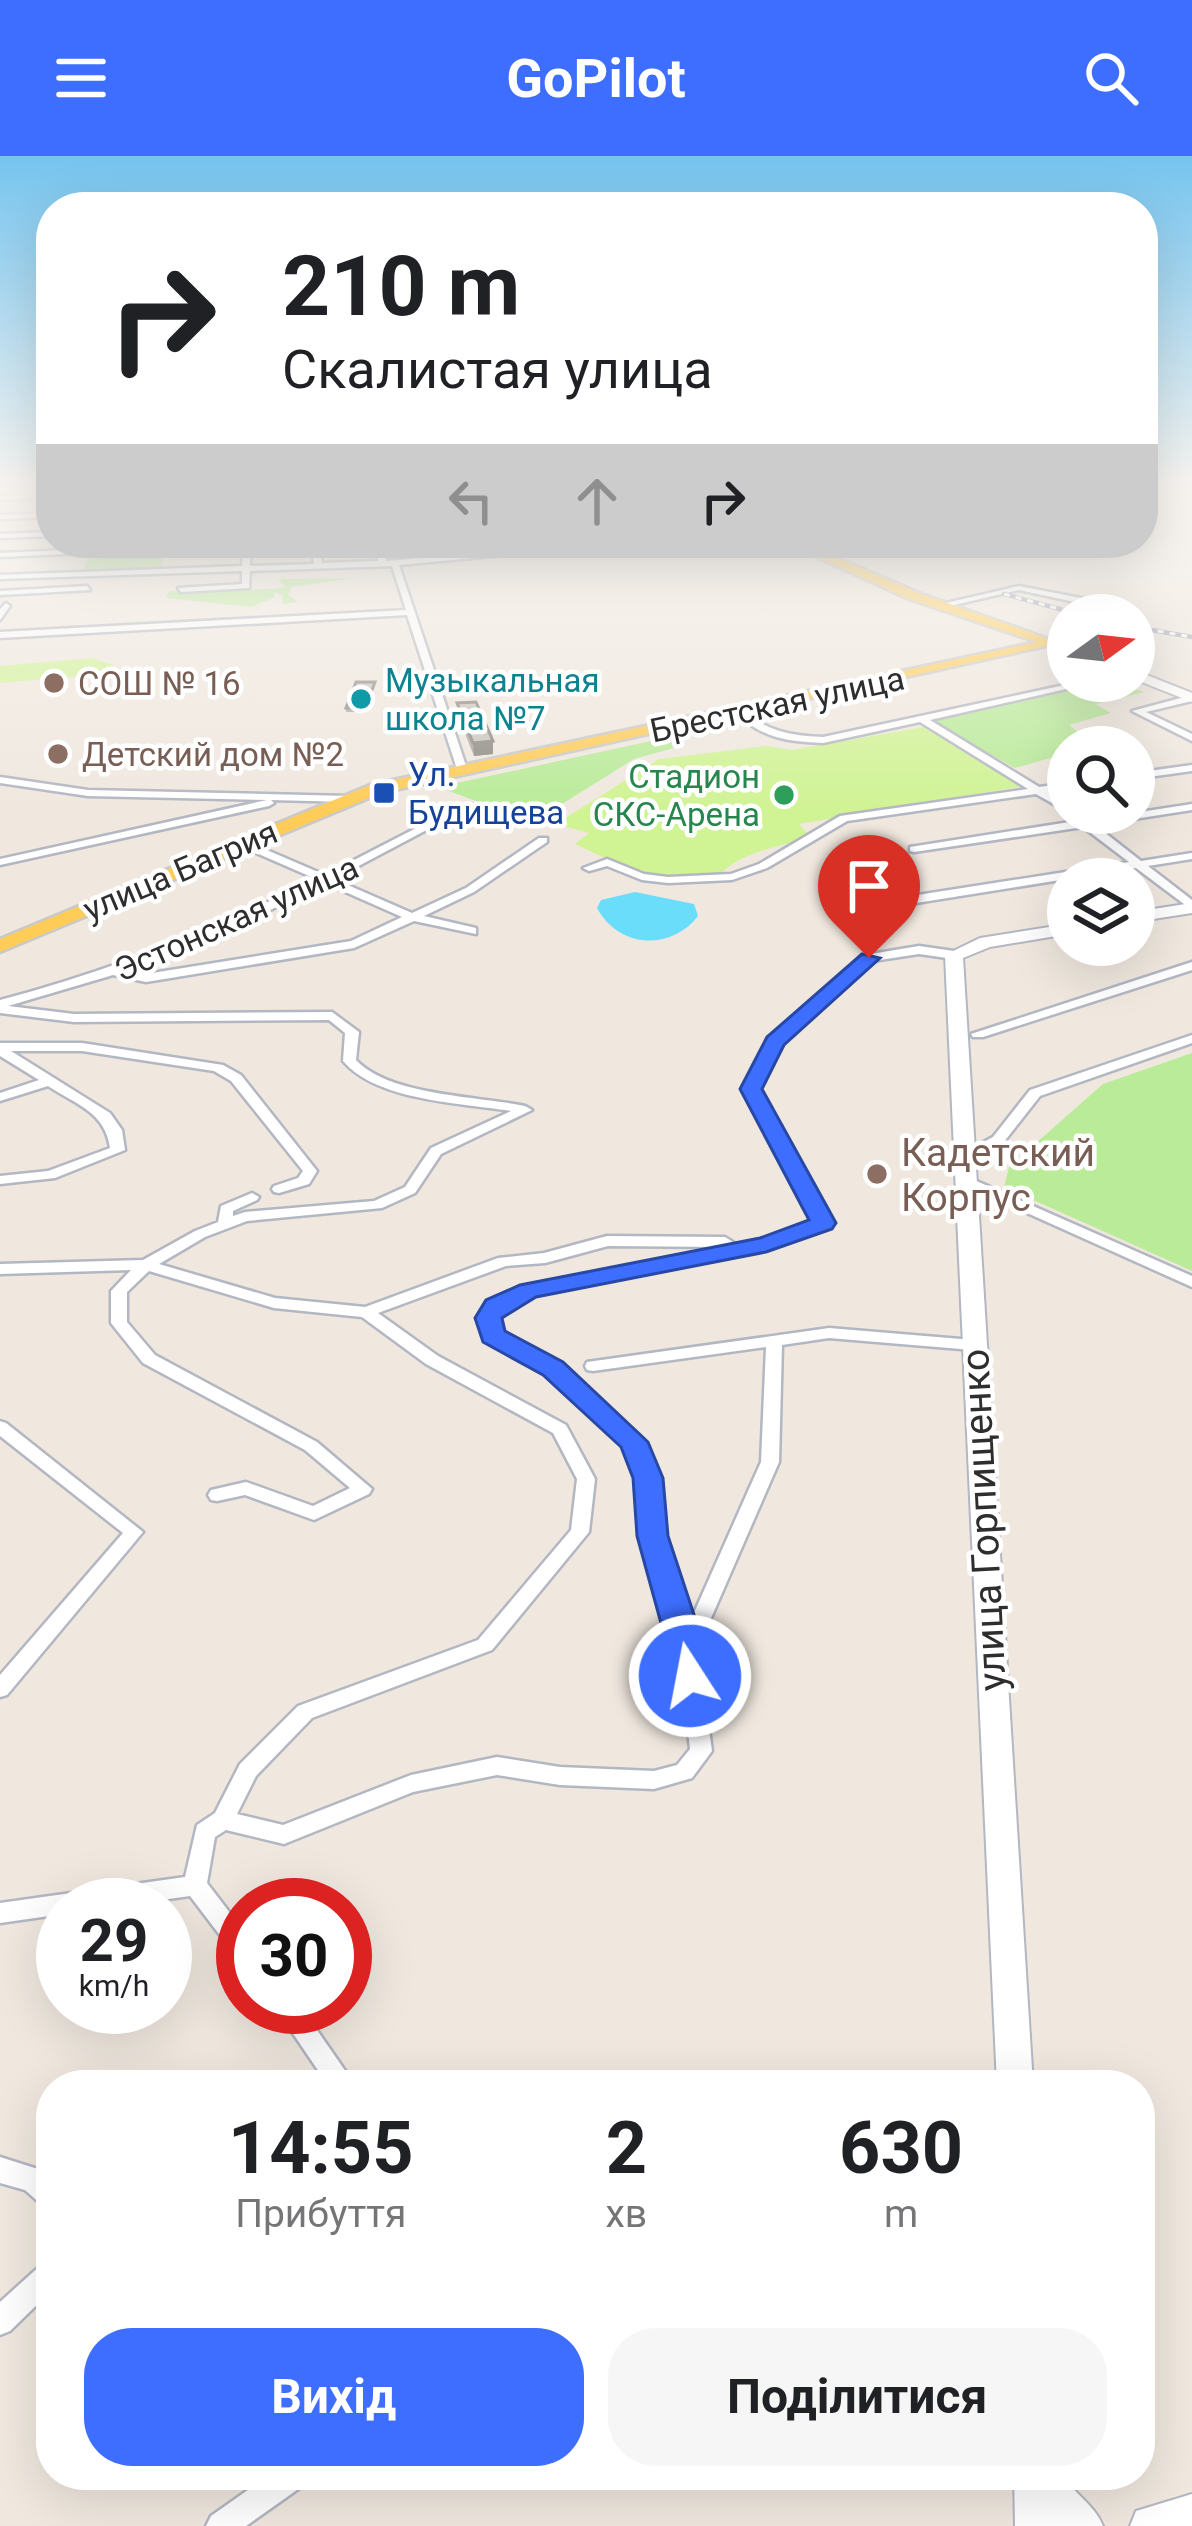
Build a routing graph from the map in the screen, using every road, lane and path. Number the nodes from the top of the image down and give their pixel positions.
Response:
1 (86, 594) edge
2 (403, 594) edge
3 (914, 594) edge
4 (993, 594) edge
5 (941, 605) junction
6 (6, 606) dead end
7 (411, 612) junction
8 (0, 617) edge
9 (79, 628) junction
10 (0, 634) edge
11 (1047, 639) edge
12 (1047, 647) edge
13 (1155, 683) edge
14 (1047, 692) edge
15 (1192, 698) edge
16 (740, 711) junction
17 (923, 720) junction
18 (1192, 738) edge
19 (1192, 768) edge
20 (462, 769) junction
21 (1155, 773) edge
22 (0, 780) edge
23 (1044, 790) junction
24 (1047, 790) edge
25 (1047, 792) edge
26 (355, 797) junction
27 (317, 802) dead end
28 (1192, 807) edge
29 (463, 808) dead end
30 (1155, 813) edge
31 (1047, 829) edge
32 (1098, 834) edge
33 (543, 840) dead end
34 (242, 843) junction
35 (914, 849) dead end
36 (1192, 856) edge
37 (1127, 858) edge
38 (0, 862) edge
39 (1155, 862) edge
40 (589, 868) dead end
41 (1047, 879) edge
42 (327, 880) junction
43 (1155, 880) edge
44 (1192, 907) edge
45 (841, 911) dead end
46 (1155, 913) edge
47 (410, 916) junction
48 (472, 932) dead end
49 (1047, 932) edge
50 (0, 946) edge
51 (954, 955) junction
52 (1192, 966) edge
53 (117, 974) junction
54 (0, 1007) edge
55 (978, 1034) dead end
56 (1192, 1039) edge
57 (0, 1049) edge
58 (48, 1082) junction
59 (0, 1097) edge
60 (964, 1168) junction
61 (0, 1180) edge
62 (278, 1189) dead end
63 (252, 1197) dead end
64 (823, 1223) junction
65 (225, 1224) junction
66 (146, 1265) junction
67 (0, 1269) edge
68 (1192, 1282) edge
69 (366, 1312) junction
70 (774, 1341) junction
71 (973, 1345) junction
72 (593, 1366) dead end
73 (0, 1427) edge
74 (217, 1495) dead end
75 (688, 1648) junction
76 (0, 1689) edge
77 (223, 1820) junction
78 (195, 1885) junction
79 (0, 1913) edge
80 (216, 1913) edge
81 (306, 2034) edge
82 (332, 2070) edge
83 (1015, 2070) edge
84 (0, 2170) edge
85 (36, 2183) edge
86 (36, 2287) edge
87 (0, 2320) edge
88 (273, 2490) edge
89 (1037, 2490) edge
90 (1047, 2490) edge
91 (1192, 2516) edge
92 (221, 2526) edge
93 (1036, 2526) edge
94 (1082, 2526) edge
95 (1151, 2526) edge

1 - 9 street
2 - 7 street
3 - 5 main road
4 - 5 street
5 - 11 main road
6 - 8 street
7 - 9 street
7 - 20 street
9 - 10 street
12 - 16 main road, Брестская улица
13 - 15 main road
14 - 17 street
15 - 18 street
16 - 17 street
16 - 20 main road, Брестская улица
17 - 23 street
19 - 21 street
20 - 26 main road, Брестская улица
22 - 26 street, Брестская улица
23 - 24 street
23 - 25 street
23 - 40 street
26 - 34 main road, улица Багрия
27 - 38 street
28 - 30 street
29 - 42 street, Эстонская улица
31 - 35 street
32 - 37 street
33 - 47 street
34 - 42 street
34 - 50 main road, улица Багрия
36 - 39 street
41 - 45 street
42 - 47 street
42 - 53 street, Эстонская улица
43 - 44 street
44 - 46 main road
47 - 48 street
47 - 53 street
49 - 51 main road
51 - 60 main road, улица Горпищенко
51 - 64 street
52 - 55 street
53 - 54 street, Эстонская улица
54 - 65 street
56 - 60 street
57 - 58 street
57 - 62 street
58 - 59 street
58 - 61 street
60 - 68 street
60 - 71 main road, улица Горпищенко
63 - 65 street
64 - 69 street
64 - 75 street
65 - 66 street
66 - 67 street
66 - 69 street
66 - 74 street
69 - 77 street
70 - 71 street
70 - 72 street
70 - 75 street
71 - 83 main road, улица Горпищенко
73 - 76 street
75 - 77 street
77 - 78 street
78 - 79 street
78 - 80 street
81 - 82 street
84 - 85 street
86 - 87 street
88 - 92 street
89 - 93 main road
90 - 94 main road
91 - 95 main road

